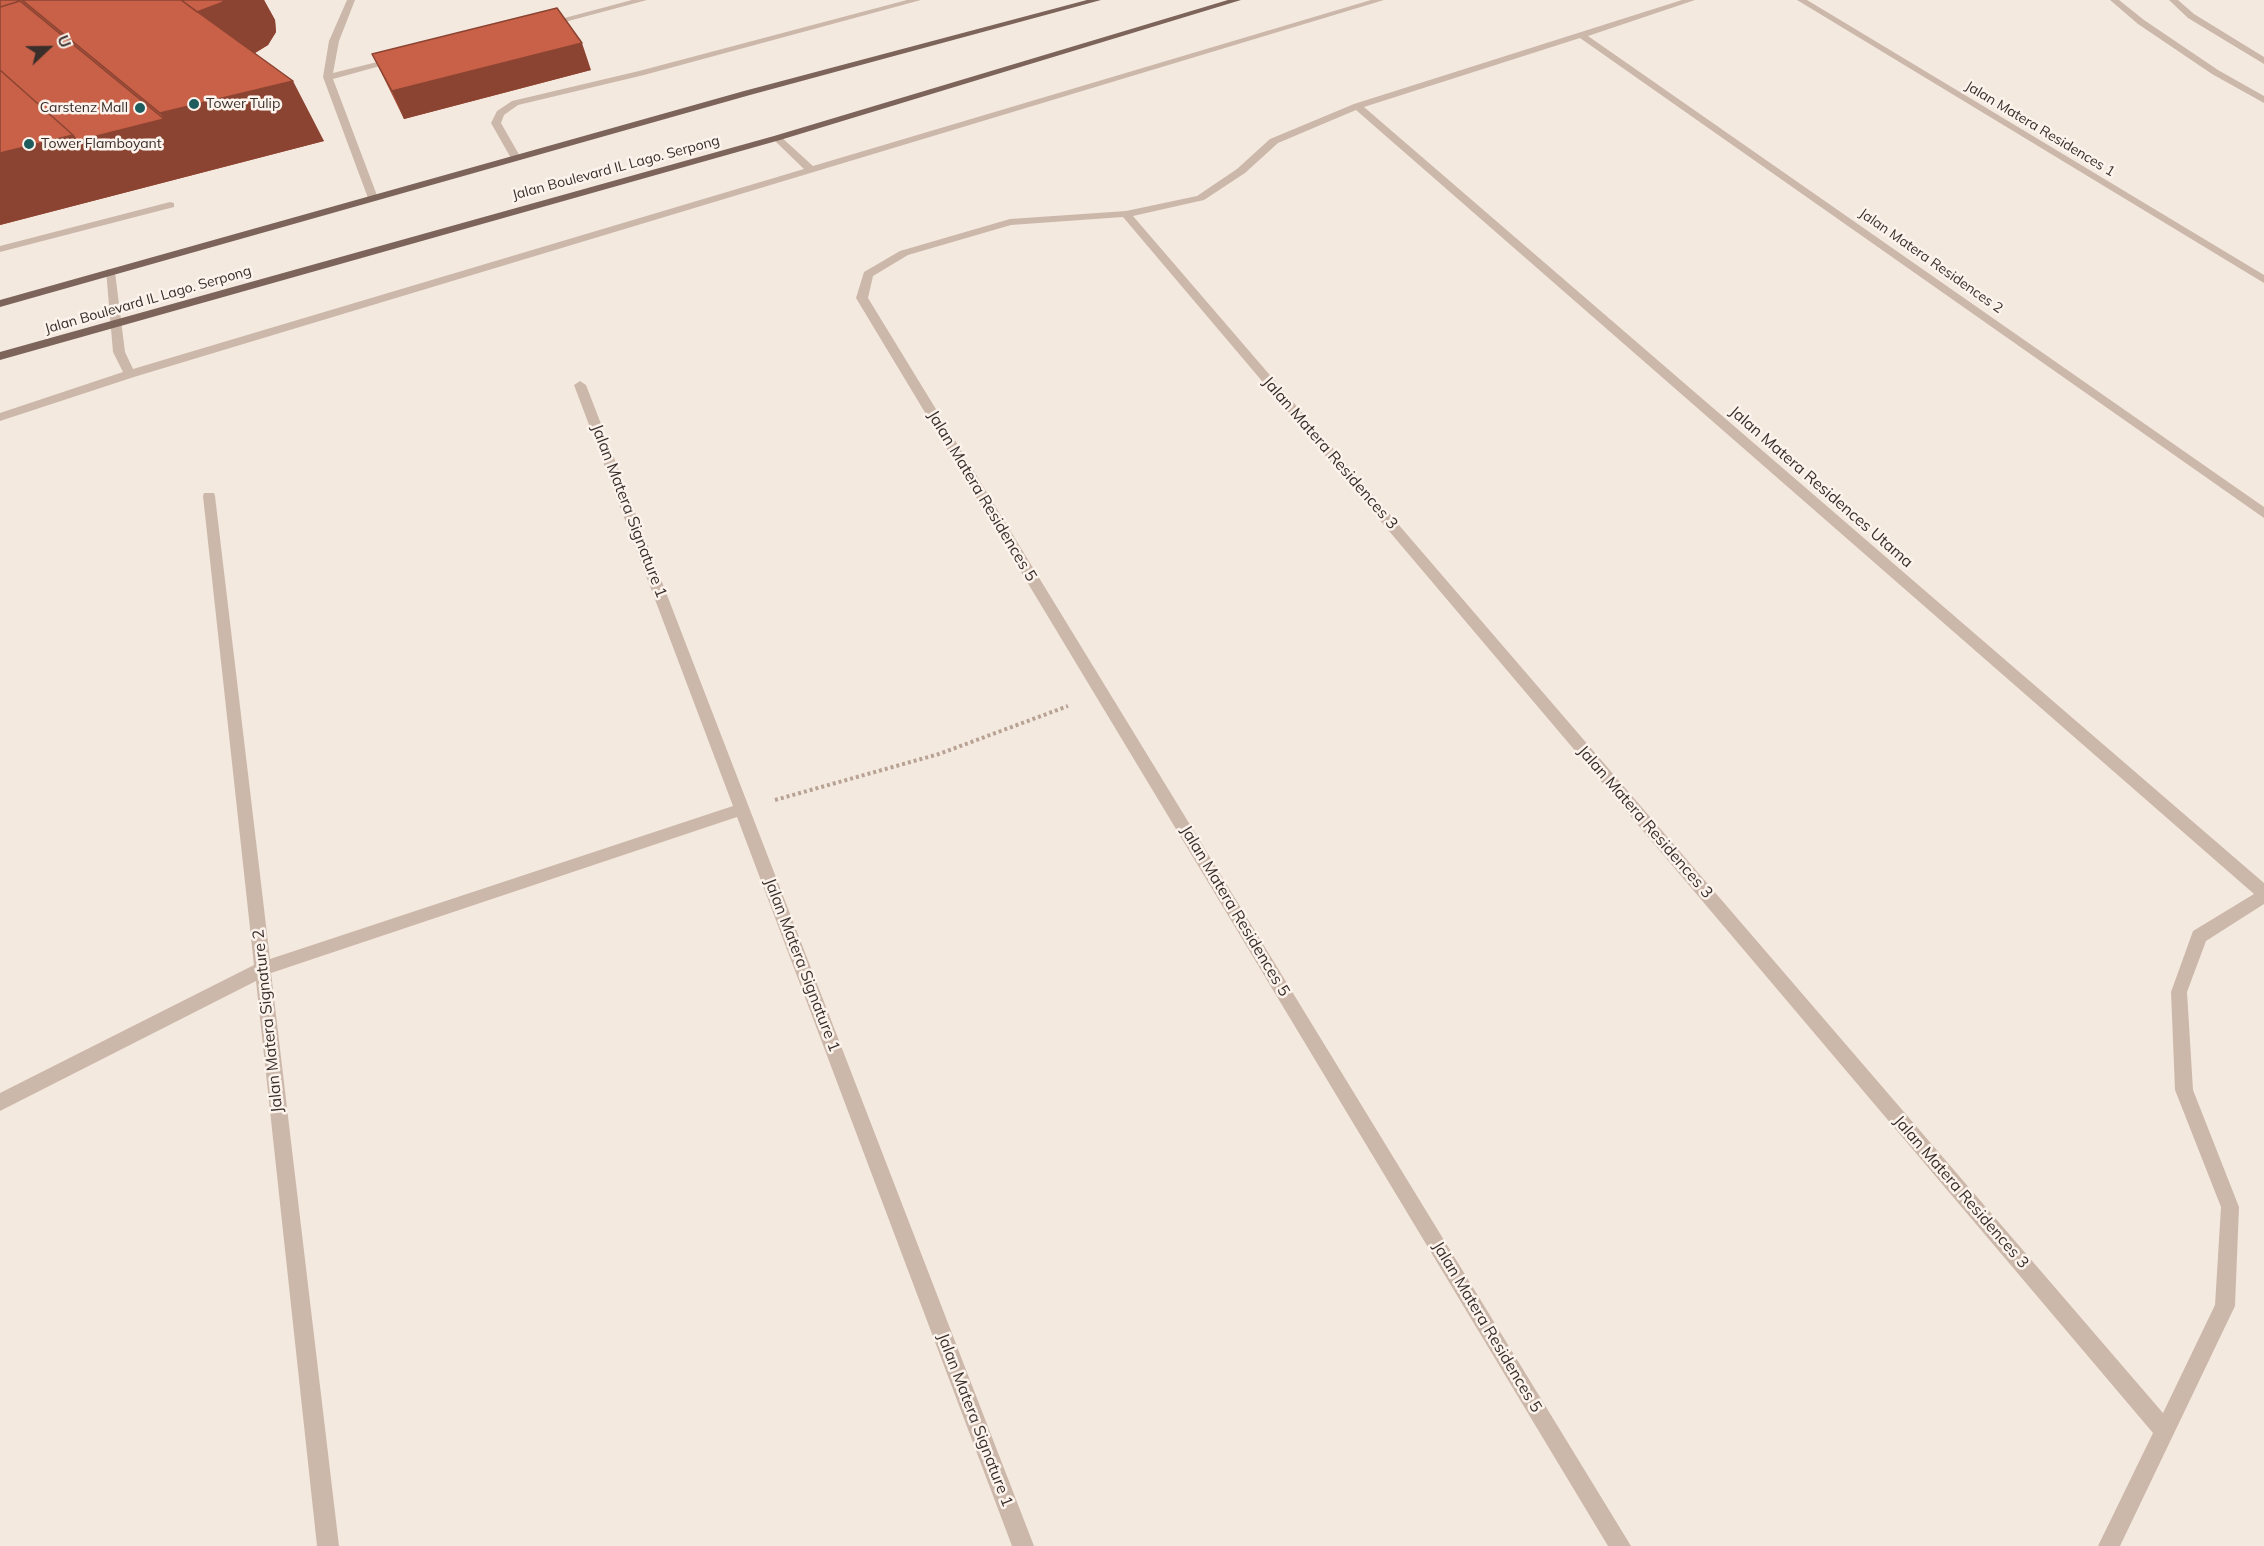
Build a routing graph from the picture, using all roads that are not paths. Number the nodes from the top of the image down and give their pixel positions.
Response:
1 (351, 0) edge
2 (643, 0) edge
3 (917, 0) edge
4 (1097, 0) edge
5 (1237, 0) edge
6 (1344, 0) edge
7 (1380, 0) edge
8 (1691, 0) edge
9 (1802, 0) edge
10 (2114, 0) edge
11 (2173, 0) edge
12 (1354, 8) junction
13 (541, 25) edge
14 (1581, 35) junction
15 (406, 58) edge
16 (2264, 61) edge
17 (327, 77) junction
18 (2264, 100) edge
19 (1357, 106) junction
20 (777, 138) junction
21 (516, 158) junction
22 (812, 171) junction
23 (374, 198) junction
24 (170, 205) dead end
25 (1126, 214) junction
26 (0, 249) edge
27 (110, 272) junction
28 (2264, 280) edge
29 (0, 304) edge
30 (117, 323) junction
31 (0, 356) edge
32 (130, 374) junction
33 (580, 385) dead end
34 (0, 417) edge
35 (209, 496) dead end
36 (2264, 513) edge
37 (743, 809) junction
38 (2264, 895) edge
39 (262, 969) junction
40 (0, 1102) edge
41 (2165, 1431) junction
42 (328, 1546) edge
43 (1023, 1546) edge
44 (1620, 1546) edge
45 (2109, 1546) edge

1 - 17 street
2 - 13 street
3 - 21 street
4 - 21 main road
5 - 20 main road, Jalan Boulevard IL Lago. Serpong
6 - 12 street
7 - 12 street
8 - 14 street
9 - 28 street, Jalan Matera Residences 1
10 - 18 street
11 - 16 street
12 - 22 street
14 - 19 street
14 - 36 street, Jalan Matera Residences 2
15 - 17 street
17 - 23 street
19 - 25 street
19 - 38 street, Jalan Matera Residences Utama
20 - 22 street
20 - 30 main road, Jalan Boulevard IL Lago. Serpong
21 - 23 main road
22 - 32 street
23 - 27 main road
24 - 26 street
25 - 41 street, Jalan Matera Residences 3
25 - 44 street, Jalan Matera Residences 5
27 - 29 main road
27 - 30 street
30 - 31 main road, Jalan Boulevard IL Lago. Serpong
30 - 32 street
32 - 34 street
33 - 37 street, Jalan Matera Signature 1
35 - 39 street, Jalan Matera Signature 2
37 - 39 street
37 - 43 street, Jalan Matera Signature 1
38 - 41 street
39 - 40 street
39 - 42 street, Jalan Matera Signature 2
41 - 45 street

